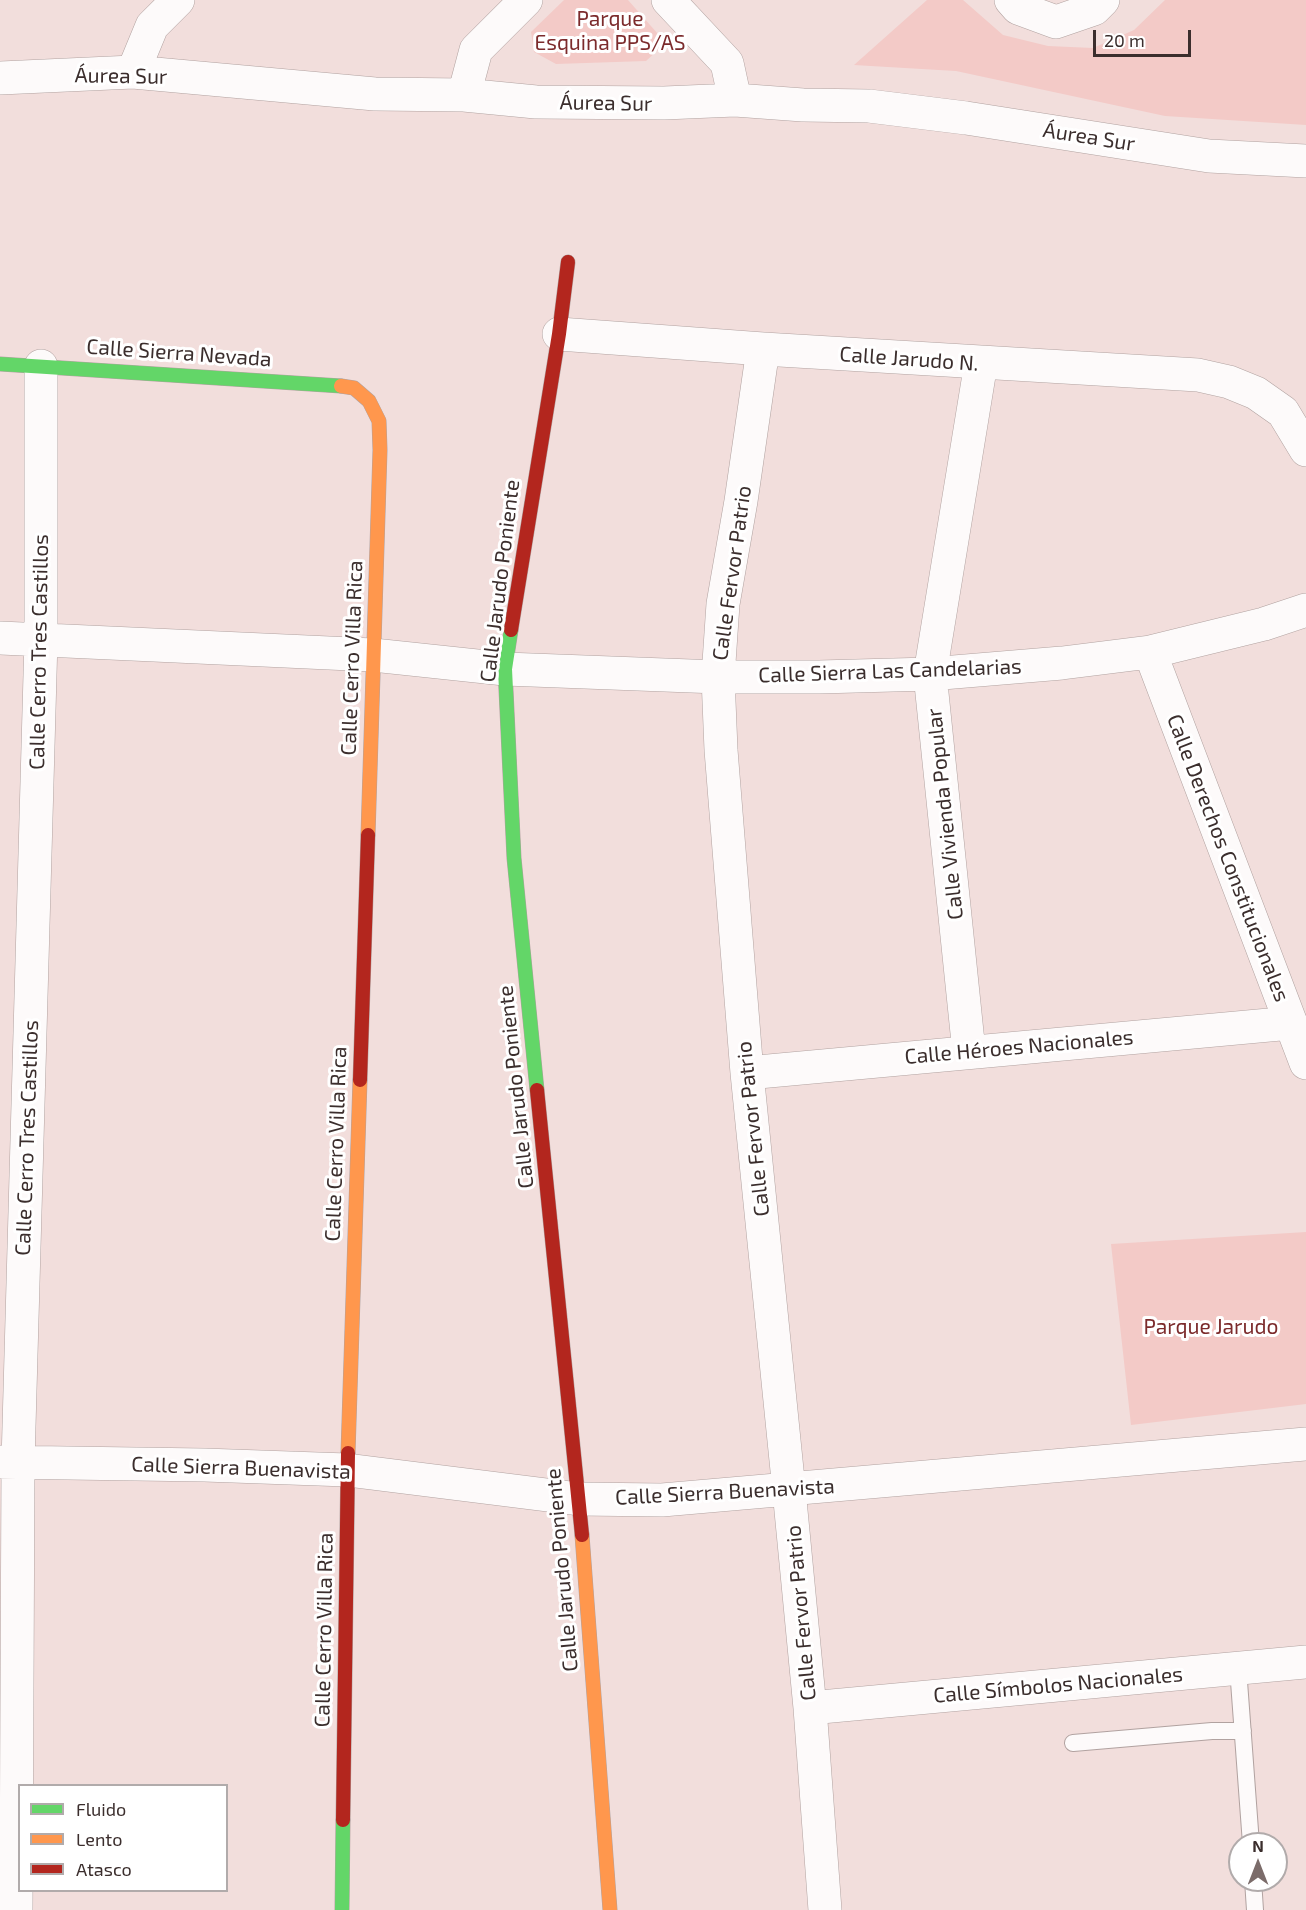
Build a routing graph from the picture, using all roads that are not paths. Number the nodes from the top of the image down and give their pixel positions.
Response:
1 (178, 0) edge
2 (526, 0) edge
3 (668, 0) edge
4 (1011, 0) edge
5 (1103, 0) edge
6 (133, 72) junction
7 (0, 78) edge
8 (464, 95) junction
9 (735, 99) junction
10 (1306, 160) edge
11 (568, 262) dead end
12 (559, 334) junction
13 (763, 350) junction
14 (981, 363) junction
15 (0, 364) edge
16 (41, 366) junction
17 (354, 388) joint
18 (1306, 450) edge
19 (1306, 610) edge
20 (0, 638) edge
21 (40, 639) junction
22 (1150, 652) junction
23 (373, 655) junction
24 (506, 669) junction
25 (930, 674) junction
26 (718, 677) junction
27 (1291, 1023) junction
28 (969, 1052) junction
29 (1306, 1063) edge
30 (747, 1073) junction
31 (1306, 1444) edge
32 (9, 1462) edge
33 (347, 1470) junction
34 (789, 1490) junction
35 (579, 1499) junction
36 (1306, 1662) edge
37 (1238, 1668) junction
38 (810, 1708) junction
39 (1243, 1731) junction
40 (1073, 1743) dead end
41 (1250, 1832) edge
42 (1254, 1892) edge
43 (16, 1910) edge
44 (342, 1910) edge
45 (610, 1910) edge
46 (825, 1910) edge
47 (1255, 1910) edge

1 - 6 street
2 - 8 street
3 - 9 street
4 - 5 street
6 - 7 street, Áurea Sur
6 - 8 street, Áurea Sur
8 - 9 street, Áurea Sur
9 - 10 street, Áurea Sur
11 - 12 street, Calle Jarudo Poniente
12 - 13 street, Calle Jarudo N.
12 - 24 street, Calle Jarudo Poniente
13 - 14 street, Calle Jarudo N.
13 - 26 street, Calle Fervor Patrio
14 - 18 street, Calle Jarudo N.
14 - 25 street, Calle Vivienda Popular
15 - 16 street, Calle Sierra Nevada
16 - 17 street, Calle Sierra Nevada
16 - 21 street, Calle Cerro Tres Castillos
17 - 23 street, Calle Cerro Villa Rica
19 - 22 street, Calle Sierra Las Candelarias
20 - 21 street, Calle Sierra Las Candelarias
21 - 23 street, Calle Sierra Las Candelarias
21 - 32 street, Calle Cerro Tres Castillos
22 - 25 street, Calle Sierra Las Candelarias
22 - 27 street, Calle Derechos Constitucionales
23 - 24 street, Calle Sierra Las Candelarias
23 - 33 street, Calle Cerro Villa Rica
24 - 26 street, Calle Sierra Las Candelarias
24 - 35 street, Calle Jarudo Poniente
25 - 26 street, Calle Sierra Las Candelarias
25 - 28 street, Calle Vivienda Popular
26 - 30 street, Calle Fervor Patrio
27 - 28 street, Calle Héroes Nacionales
27 - 29 street, Calle Derechos Constitucionales
28 - 30 street, Calle Héroes Nacionales
30 - 34 street, Calle Fervor Patrio
31 - 34 street, Calle Sierra Buenavista
32 - 33 street, Calle Sierra Buenavista
32 - 43 street, Calle Cerro Tres Castillos
33 - 35 street, Calle Sierra Buenavista
33 - 44 street, Calle Cerro Villa Rica
34 - 35 street, Calle Sierra Buenavista
34 - 38 street, Calle Fervor Patrio
35 - 45 street, Calle Jarudo Poniente
36 - 37 street, Calle Símbolos Nacionales
37 - 38 street, Calle Símbolos Nacionales
37 - 39 lane
38 - 46 street, Calle Fervor Patrio
39 - 40 lane
39 - 41 lane
42 - 47 lane

